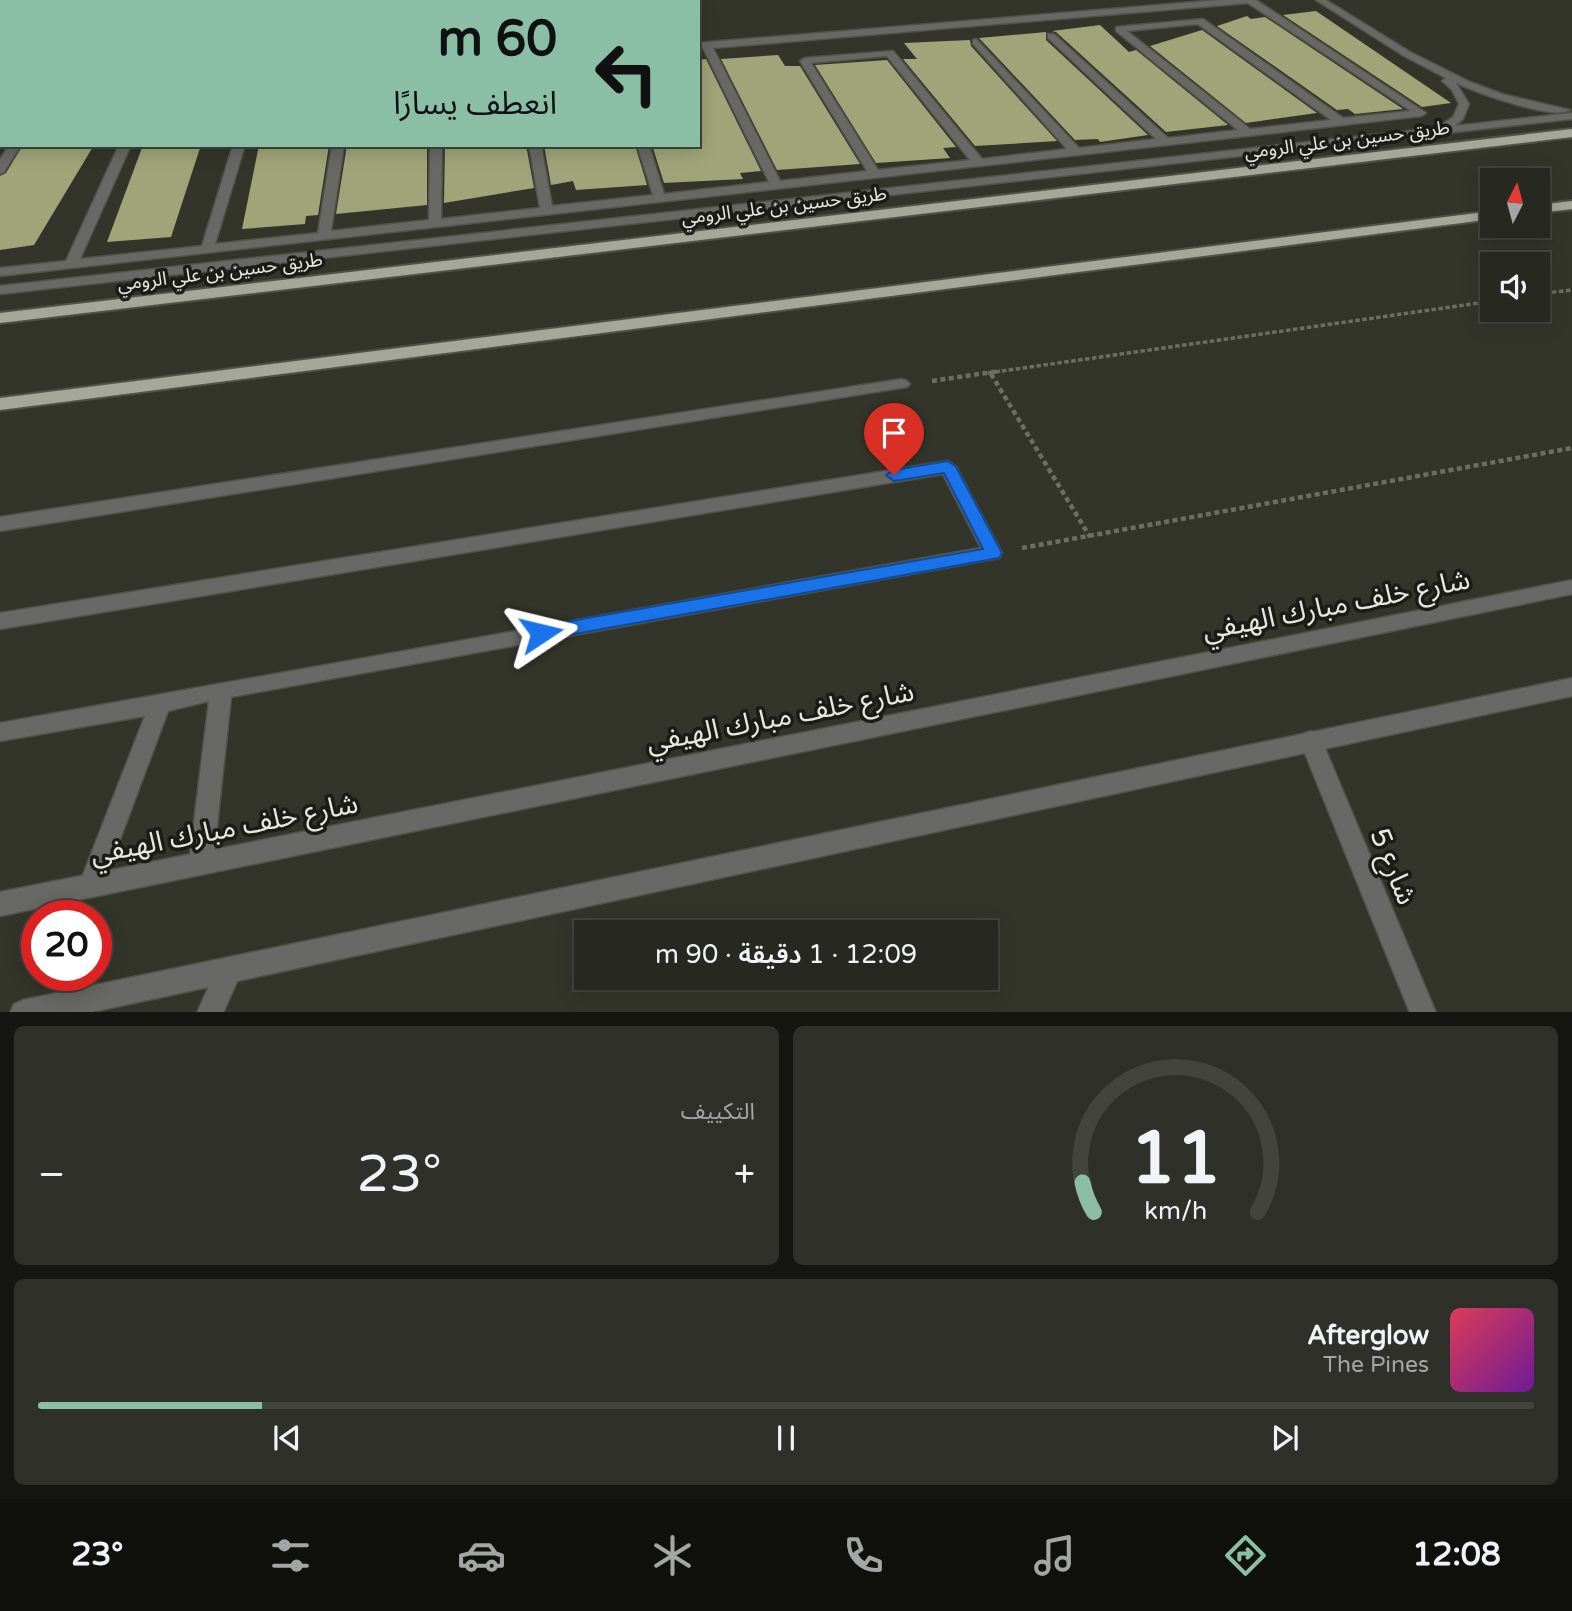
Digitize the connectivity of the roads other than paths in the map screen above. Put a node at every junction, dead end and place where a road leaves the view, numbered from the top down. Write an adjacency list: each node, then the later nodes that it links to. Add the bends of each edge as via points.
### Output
1 (1107, 0): 4 (street)
2 (1251, 0): 4 (street); 11 (street, via 1421,113)
3 (1321, 0): 8 (street)
4 (1121, 11): 7 (street)
5 (1051, 36): 15 (street)
6 (976, 42): 23 (street)
7 (703, 46): 27 (street)
8 (1436, 72): 9 (street, via 1509,100); 12 (street, via 1456,88 1464,104 1458,119)
9 (1572, 110)
10 (1572, 116): 12 (street)
11 (1341, 122): 13 (street); 13 (street, via 1200,22 1119,29)
12 (1439, 130): 42 (street)
13 (1248, 133): 15 (street)
14 (1572, 134): 43 (highway, طريق حسين بن علي الرومي)
15 (1166, 142): 23 (street)
16 (14, 147): 25 (street)
17 (124, 147): 40 (street)
18 (238, 147): 39 (street)
19 (338, 147): 38 (street)
20 (436, 147): 35 (street)
21 (535, 147): 31 (street)
22 (644, 147): 28 (street)
23 (1076, 152): 24 (street)
24 (979, 163): 26 (street); 26 (street, via 890,53 805,61)
25 (0, 170)
26 (874, 174): 27 (street)
27 (776, 185): 28 (street)
28 (660, 199): 31 (street)
29 (1572, 205): 30 (highway)
30 (1550, 208)
31 (547, 211): 35 (street)
32 (1480, 217): 37 (highway)
33 (1572, 218): 34 (highway)
34 (1550, 219)
35 (435, 224): 38 (street)
36 (1480, 224): 37 (highway)
37 (1359, 233): 45 (highway)
38 (324, 236): 39 (street)
39 (206, 249): 40 (street)
40 (71, 264): 41 (street)
41 (0, 272)
42 (0, 290)
43 (0, 317)
44 (902, 384): 46 (street)
45 (0, 404)
46 (0, 524)
47 (1572, 587): 54 (street, شارع خلف مبارك الهيفي)
48 (0, 621): 50 (street, via 948,467 993,553)
49 (1572, 687): 53 (street)
50 (221, 690): 51 (street); 54 (street)
51 (160, 704): 52 (street); 55 (street)
52 (0, 732)
53 (1311, 741): 57 (street); 61 (street, شارع 5)
54 (201, 863): 55 (street, شارع خلف مبارك الهيفي)
55 (91, 884): 56 (street, شارع خلف مبارك الهيفي)
56 (0, 904)
57 (229, 970): 58 (street); 60 (street)
58 (95, 1005): 59 (street)
59 (32, 1012)
60 (210, 1012)
61 (1423, 1012)

